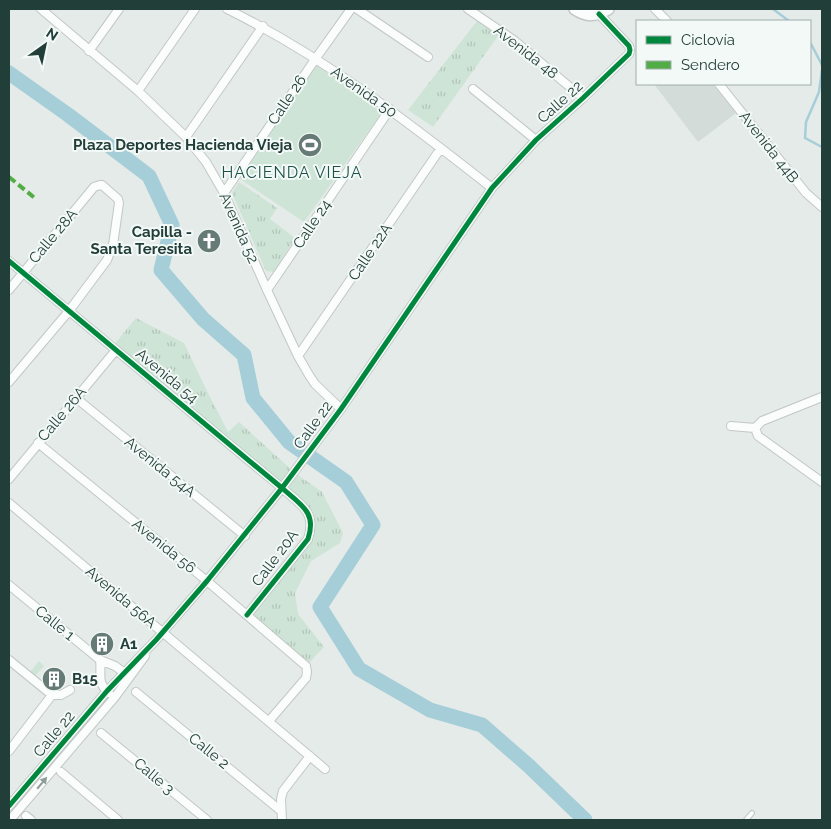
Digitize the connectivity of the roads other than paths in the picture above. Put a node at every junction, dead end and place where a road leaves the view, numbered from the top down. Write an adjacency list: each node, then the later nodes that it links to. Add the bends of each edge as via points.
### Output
1 (40, 9): 13 (street, Avenida 52)
2 (119, 9): 13 (street)
3 (195, 9): 18 (street)
4 (227, 9): 12 (street, Avenida 50)
5 (351, 9): 15 (street, Calle 26)
6 (357, 9): 14 (street)
7 (468, 9): 19 (street, Avenida 48, via 515,41)
8 (575, 9): 10 (street)
9 (655, 9): 11 (street)
10 (598, 13): 19 (street, Calle 22, via 630,50)
11 (667, 20)
12 (262, 26): 15 (street, Avenida 50); 21 (street)
13 (90, 51): 18 (street, Avenida 52)
14 (428, 57)
15 (316, 58): 20 (street, Avenida 50); 25 (street, Calle 26)
16 (721, 85): 26 (street, Avenida 44B, via 806,193)
17 (474, 89): 22 (street)
18 (138, 91): 21 (street, Avenida 52)
19 (583, 98): 22 (street, Calle 22)
20 (390, 109): 23 (street, Avenida 50); 30 (street, Calle 24)
21 (186, 138): 25 (street, Avenida 52, via 206,162)
22 (536, 140): 24 (street, Calle 22)
23 (441, 148): 24 (street, Avenida 50); 33 (street, Calle 22A)
24 (492, 188): 37 (street, Calle 22)
25 (224, 193): 30 (street, Avenida 52)
26 (822, 207)
27 (9, 261): 28 (street, Avenida 54)
28 (23, 273): 29 (street, Calle 28A); 31 (street, Avenida 54); 31 (street, Calle 28A, via 94,187 105,187 119,203 111,252)
29 (9, 290)
30 (267, 290): 33 (street, Avenida 52)
31 (68, 311): 32 (street, Avenida 54); 34 (street)
32 (116, 350): 36 (street, Calle 26A); 43 (street, Avenida 54)
33 (298, 356): 37 (street, Avenida 52, via 315,384)
34 (9, 382)
35 (822, 397): 39 (street, via 762,420)
36 (76, 398): 40 (street, Calle 26A); 46 (street, Avenida 54A)
37 (341, 409): 43 (street, Calle 22)
38 (731, 426): 39 (street)
39 (755, 428): 42 (street, via 758,436)
40 (38, 443): 41 (street, Calle 26A); 47 (street, Avenida 56)
41 (9, 478)
42 (822, 482)
43 (282, 488): 45 (street, Avenida 54); 46 (street, Calle 22)
44 (9, 503): 50 (street, Avenida 56A)
45 (308, 512): 49 (street, Calle 20A, via 311,525 308,539)
46 (245, 536): 47 (street, Calle 22)
47 (207, 581): 49 (street, Avenida 56); 50 (street, Calle 22)
48 (9, 585): 52 (street, Calle 1)
49 (247, 615): 59 (street, Avenida 56, via 306,666 306,678)
50 (163, 632): 53 (street, Calle 22); 59 (street, Avenida 56A)
51 (9, 660): 57 (street)
52 (100, 660): 53 (street, Calle 1); 55 (street, via 100,678)
53 (127, 674): 55 (street, Calle 22); 58 (street, Calle 22)
54 (70, 690): 57 (street)
55 (107, 691): 58 (street); 65 (street, Calle 22)
56 (136, 692): 66 (street, Calle 2)
57 (52, 695): 61 (street)
58 (115, 697): 68 (street, Calle 22, one-way to 58)
59 (269, 721): 62 (street, Avenida 56A)
60 (101, 733): 70 (street, Calle 3)
61 (9, 751)
62 (310, 756): 63 (street, Avenida 56A); 66 (street, via 283,791)
63 (325, 769)
64 (61, 772): 69 (street)
65 (9, 806)
66 (281, 810): 71 (street)
67 (752, 813): 72 (lane)
68 (10, 820)
69 (118, 820)
70 (207, 820)
71 (282, 820)
72 (746, 820)

